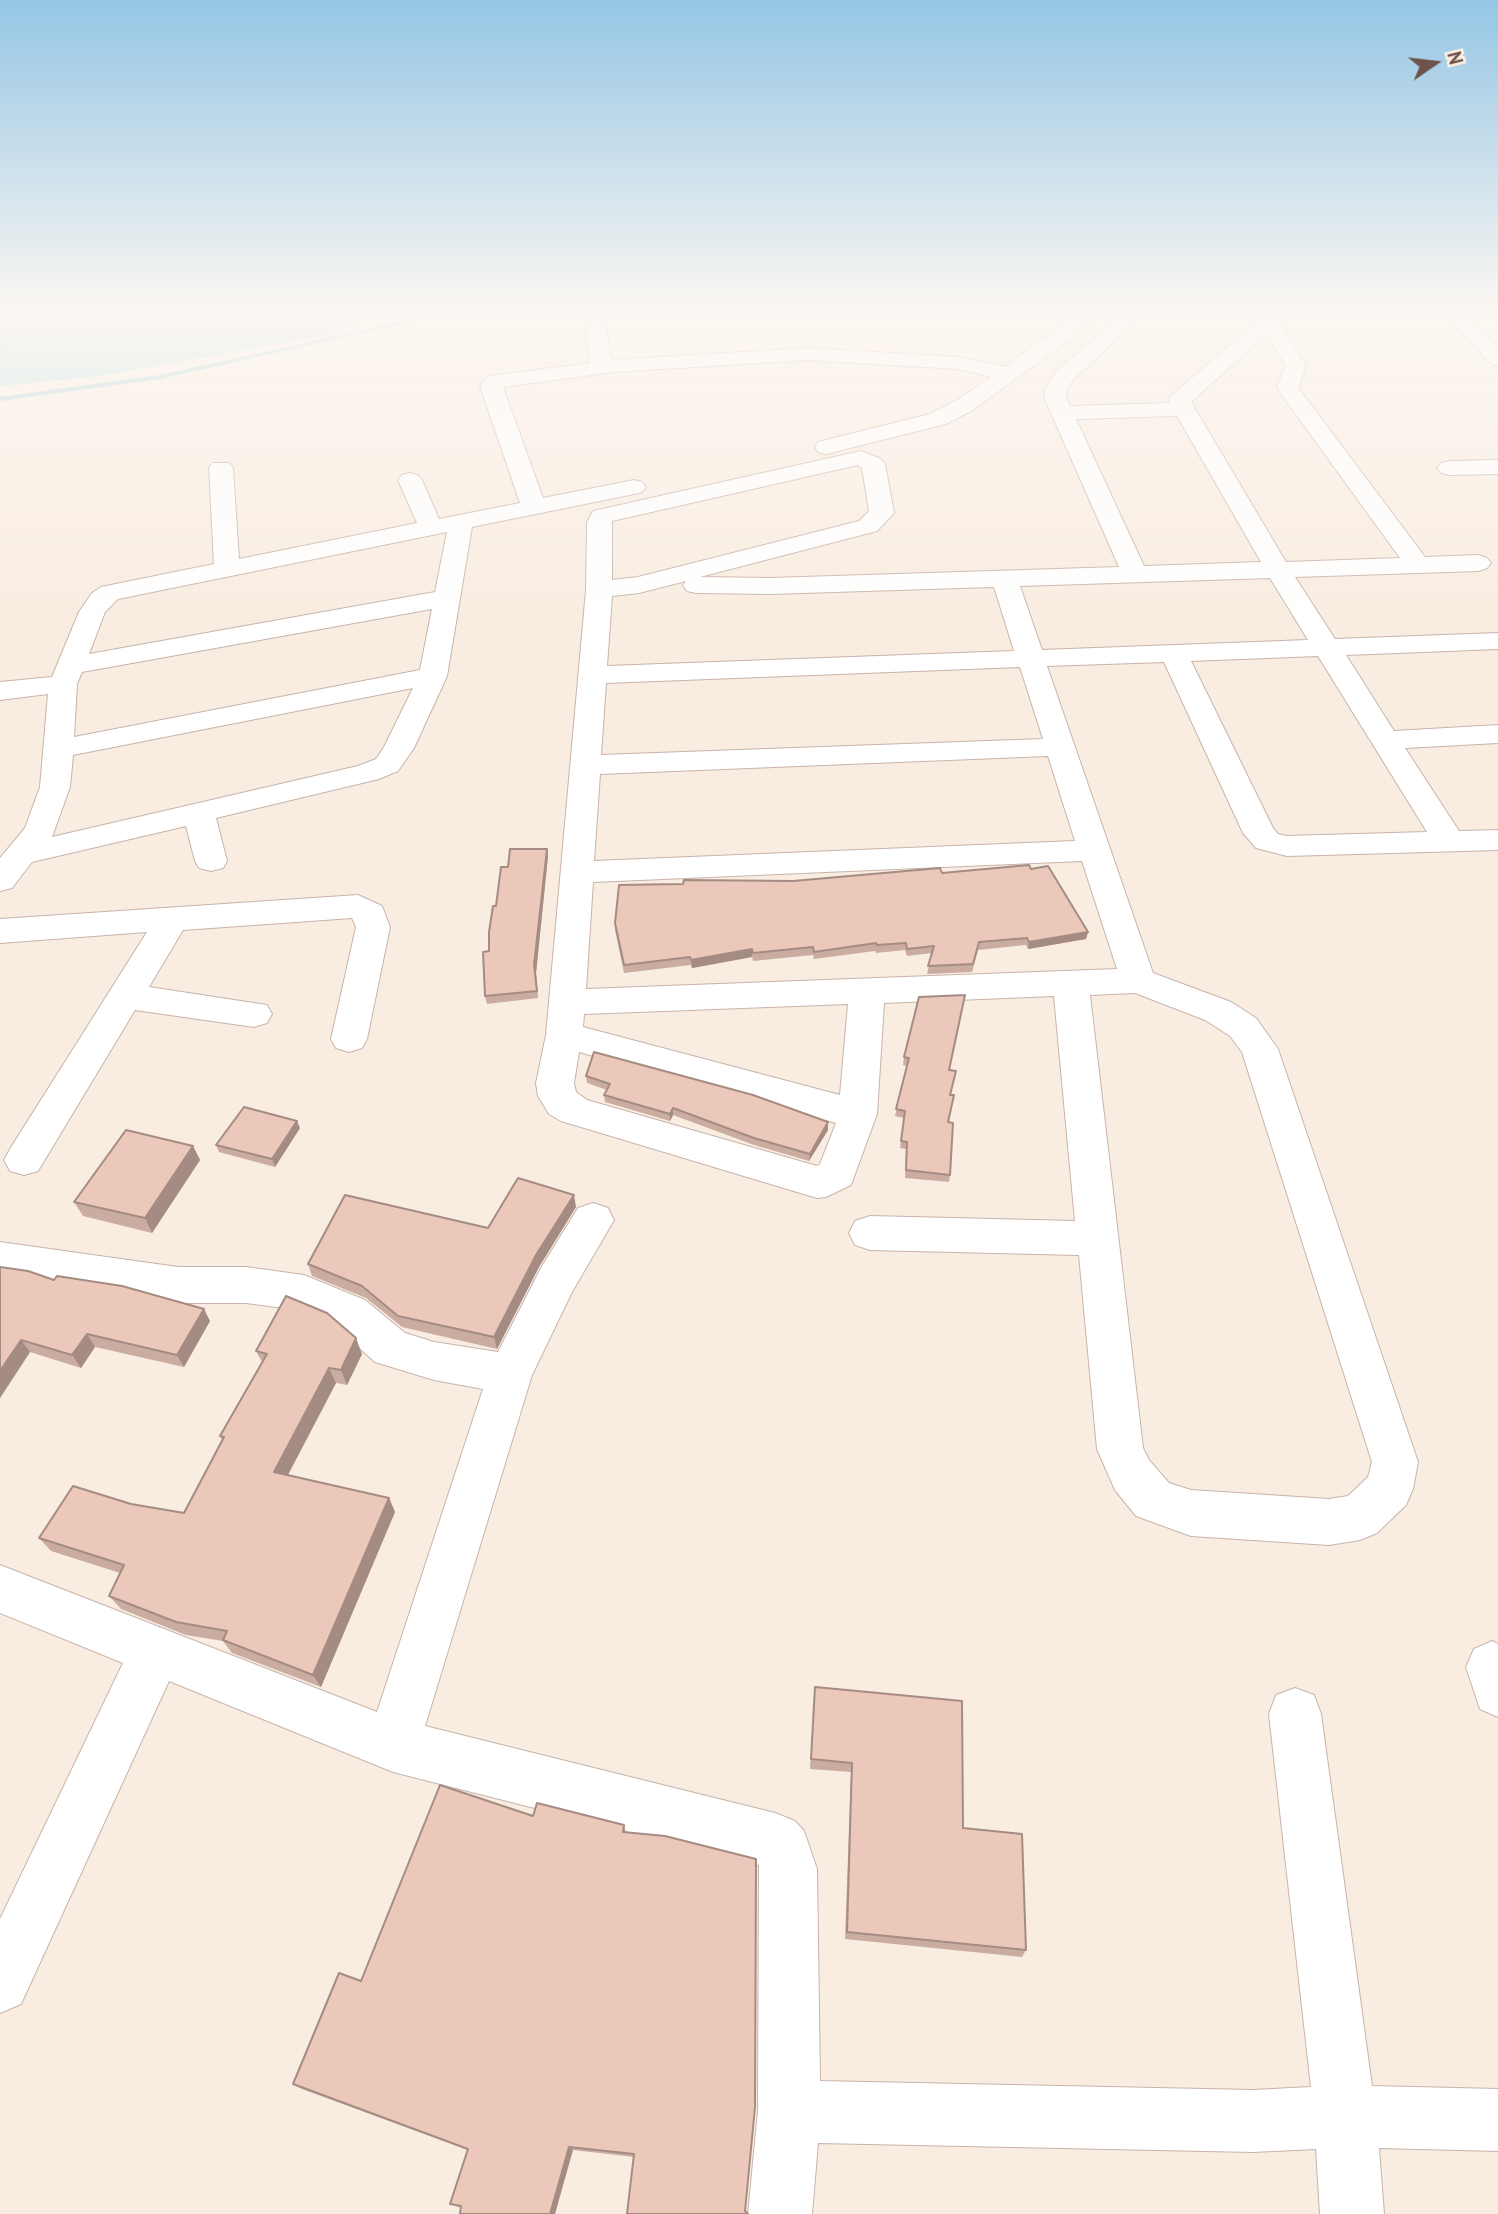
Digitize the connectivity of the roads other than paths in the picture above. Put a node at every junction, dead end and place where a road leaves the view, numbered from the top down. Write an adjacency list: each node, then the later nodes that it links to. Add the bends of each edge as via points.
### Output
1 (502, 417): 10 (street)
2 (941, 417): 10 (street, via 890,433)
3 (1062, 417): 17 (street)
4 (1188, 417): 16 (street)
5 (1309, 417): 14 (street)
6 (1498, 467): 8 (street)
7 (220, 468): 15 (street)
8 (1450, 468)
9 (410, 480): 12 (street)
10 (534, 508): 11 (street)
11 (461, 522): 12 (street); 21 (street)
12 (431, 528): 15 (street)
13 (1478, 563): 14 (street)
14 (1418, 565): 16 (street)
15 (227, 569): 26 (street, via 124,588 101,599)
16 (1278, 569): 17 (street); 23 (street)
17 (1135, 574): 18 (street)
18 (1003, 578): 19 (street, via 770,586); 25 (street)
19 (639, 585): 20 (street); 20 (street, via 868,526 882,513 873,464 851,459 602,516)
20 (599, 590): 27 (street)
21 (448, 598): 26 (street); 28 (street)
22 (1498, 641): 23 (street)
23 (1327, 647): 24 (street); 31 (street)
24 (1174, 654): 25 (street); 37 (street, via 1259,833 1267,841 1287,846)
25 (1031, 659): 27 (street); 32 (street)
26 (66, 675): 29 (street); 33 (street)
27 (592, 675): 34 (street)
28 (433, 676): 33 (street); 35 (street, via 387,765)
29 (0, 691)
30 (1498, 734): 31 (street)
31 (1387, 740): 37 (street)
32 (1060, 747): 34 (street); 39 (street)
33 (58, 749): 38 (street, via 55,787)
34 (585, 765): 41 (street)
35 (198, 812): 38 (street); 40 (street)
36 (1498, 840): 37 (street)
37 (1449, 841)
38 (21, 843): 42 (street)
39 (1095, 850): 41 (street); 45 (street)
40 (211, 861)
41 (577, 872): 50 (street)
42 (0, 880)
43 (172, 919): 44 (street); 48 (street); 51 (street, via 358,906 370,914 373,927)
44 (0, 931)
45 (1138, 981): 46 (street); 56 (street, via 1218,1011 1243,1027 1259,1049 1395,1462 1389,1489 1360,1517 1329,1522 1191,1513 1153,1500 1132,1475 1120,1449)
46 (1071, 983): 47 (street); 56 (street)
47 (867, 991): 50 (street); 52 (street)
48 (125, 996): 49 (street); 53 (street)
49 (254, 1014)
50 (565, 1019): 52 (street); 52 (street, via 555,1083 557,1096 575,1111 817,1182 837,1174)
51 (349, 1040)
52 (858, 1114)
53 (24, 1160)
54 (593, 1220): 58 (street, via 556,1280)
55 (870, 1233): 56 (street)
56 (1098, 1239)
57 (0, 1259): 58 (street, via 178,1285 246,1285 304,1293 350,1313 391,1348 434,1361)
58 (510, 1374): 62 (street)
59 (0, 1589): 60 (street)
60 (156, 1651): 62 (street); 63 (street)
61 (1295, 1714): 65 (street)
62 (393, 1745): 64 (street, via 775,1841 784,1851 789,1869)
63 (0, 1983)
64 (789, 2111): 65 (street, via 1253,2120); 67 (street)
65 (1345, 2116): 66 (street); 68 (street)
66 (1498, 2120)
67 (780, 2214)
68 (1352, 2214)

